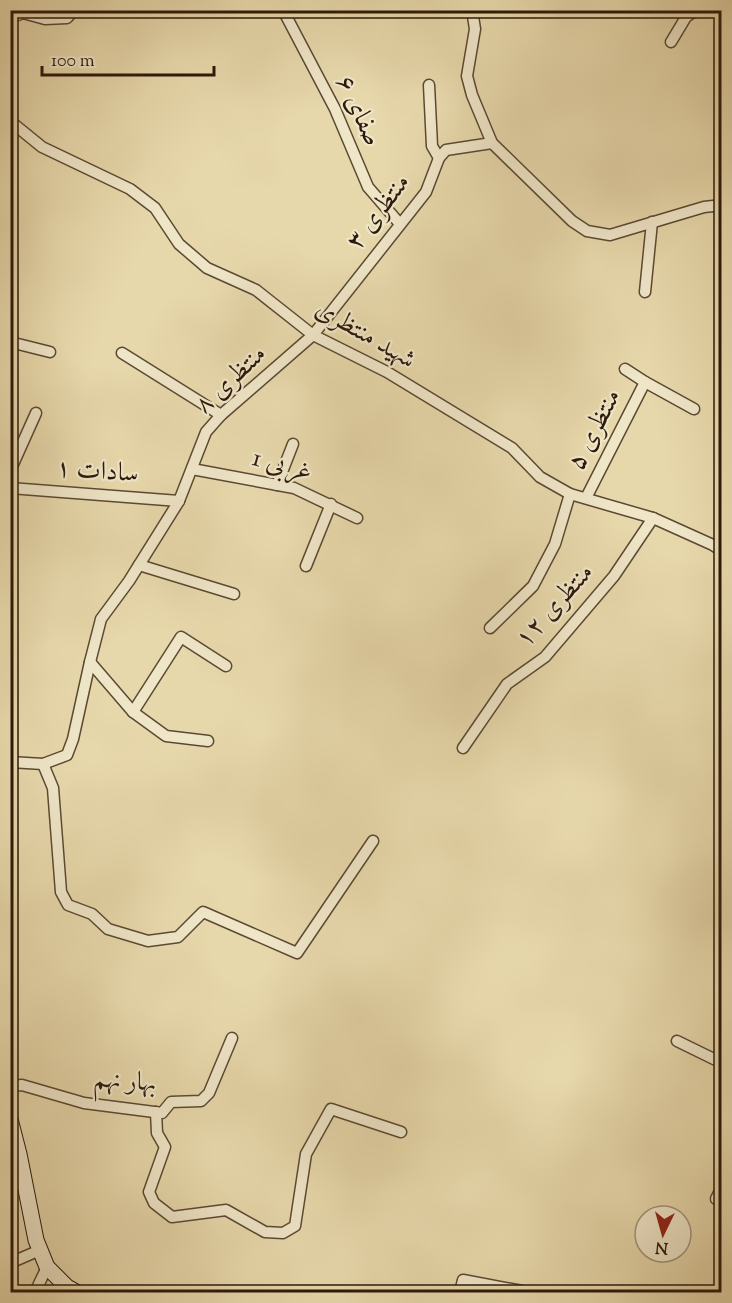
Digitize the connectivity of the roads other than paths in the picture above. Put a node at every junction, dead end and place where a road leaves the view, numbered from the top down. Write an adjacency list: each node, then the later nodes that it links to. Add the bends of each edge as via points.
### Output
1 (74, 10): 5 (street, via 67,18 45,19 23,13)
2 (283, 10): 13 (street, صفای ۶, via 335,109 368,187)
3 (472, 10): 9 (street, via 475,29 467,76)
4 (696, 10): 6 (street, via 686,17)
5 (10, 18)
6 (671, 42)
7 (429, 85): 10 (street, via 432,146)
8 (10, 121): 15 (street, شهید منتظری, via 42,147 130,189 155,208 179,244 207,268 256,290)
9 (492, 142): 10 (street, منتظری ۳, via 446,150); 12 (street, via 586,231 610,235)
10 (439, 158): 13 (street, منتظری ۳, via 426,192)
11 (722, 205): 12 (street)
12 (652, 222): 14 (street)
13 (400, 224): 15 (street, منتظری ۳)
14 (645, 292)
15 (313, 335): 23 (street, منتظری ۸); 29 (street, شهید منتظری, via 387,372 512,448 540,477)
16 (10, 342): 17 (street)
17 (50, 352)
18 (122, 353): 23 (street)
19 (625, 369): 20 (street)
20 (645, 382): 21 (street); 30 (street, منتظری ۵)
21 (694, 409)
22 (36, 413): 26 (street)
23 (221, 415): 25 (street, منتظری ۸, via 206,432)
24 (293, 444): 27 (street)
25 (192, 469): 27 (street, غربی 1); 31 (street, منتظری ۸)
26 (10, 471)
27 (277, 485): 32 (street, غربی 1)
28 (10, 488): 31 (street, سادات ۱)
29 (570, 494): 30 (street, شهید منتظری); 39 (street, via 555,544 533,585)
30 (586, 498): 34 (street, شهید منتظری)
31 (179, 501): 36 (street, منتظری ۸)
32 (331, 504): 33 (street, غربی 1); 37 (street)
33 (357, 518)
34 (653, 518): 35 (street, شهید منتظری); 44 (street, منتظری ۱۲, via 614,576 545,657 507,684)
35 (722, 551)
36 (139, 565): 38 (street); 40 (street, منتظری ۸, via 101,619)
37 (306, 566)
38 (234, 594)
39 (490, 628)
40 (90, 662): 42 (street); 46 (street, منتظری ۸, via 74,739 67,754)
41 (226, 666): 42 (street, via 181,637)
42 (133, 712): 43 (street, via 166,736)
43 (208, 741)
44 (463, 747)
45 (10, 762): 46 (street)
46 (43, 764): 47 (street, via 53,788 61,892 69,905 93,914 108,929 148,941 178,937 203,912 297,953)
47 (373, 841)
48 (232, 1038): 52 (street, بهار نهم, via 209,1093 201,1101 171,1102 162,1113)
49 (676, 1041): 50 (street)
50 (722, 1063)
51 (10, 1086): 52 (street, بهار نهم, via 22,1085 84,1103)
52 (156, 1112): 54 (street, via 157,1133 165,1147 149,1192 154,1203 172,1217 226,1210 265,1232 283,1233 295,1226 306,1154 330,1109)
53 (10, 1119): 55 (street)
54 (401, 1132)
55 (15, 1155): 58 (street)
56 (722, 1187): 57 (street)
57 (716, 1199)
58 (40, 1250): 59 (street); 60 (street)
59 (10, 1263)
60 (47, 1267): 62 (street); 63 (street)
61 (522, 1291): 64 (street, via 463,1280)
62 (37, 1293)
63 (76, 1293)
64 (460, 1293)

